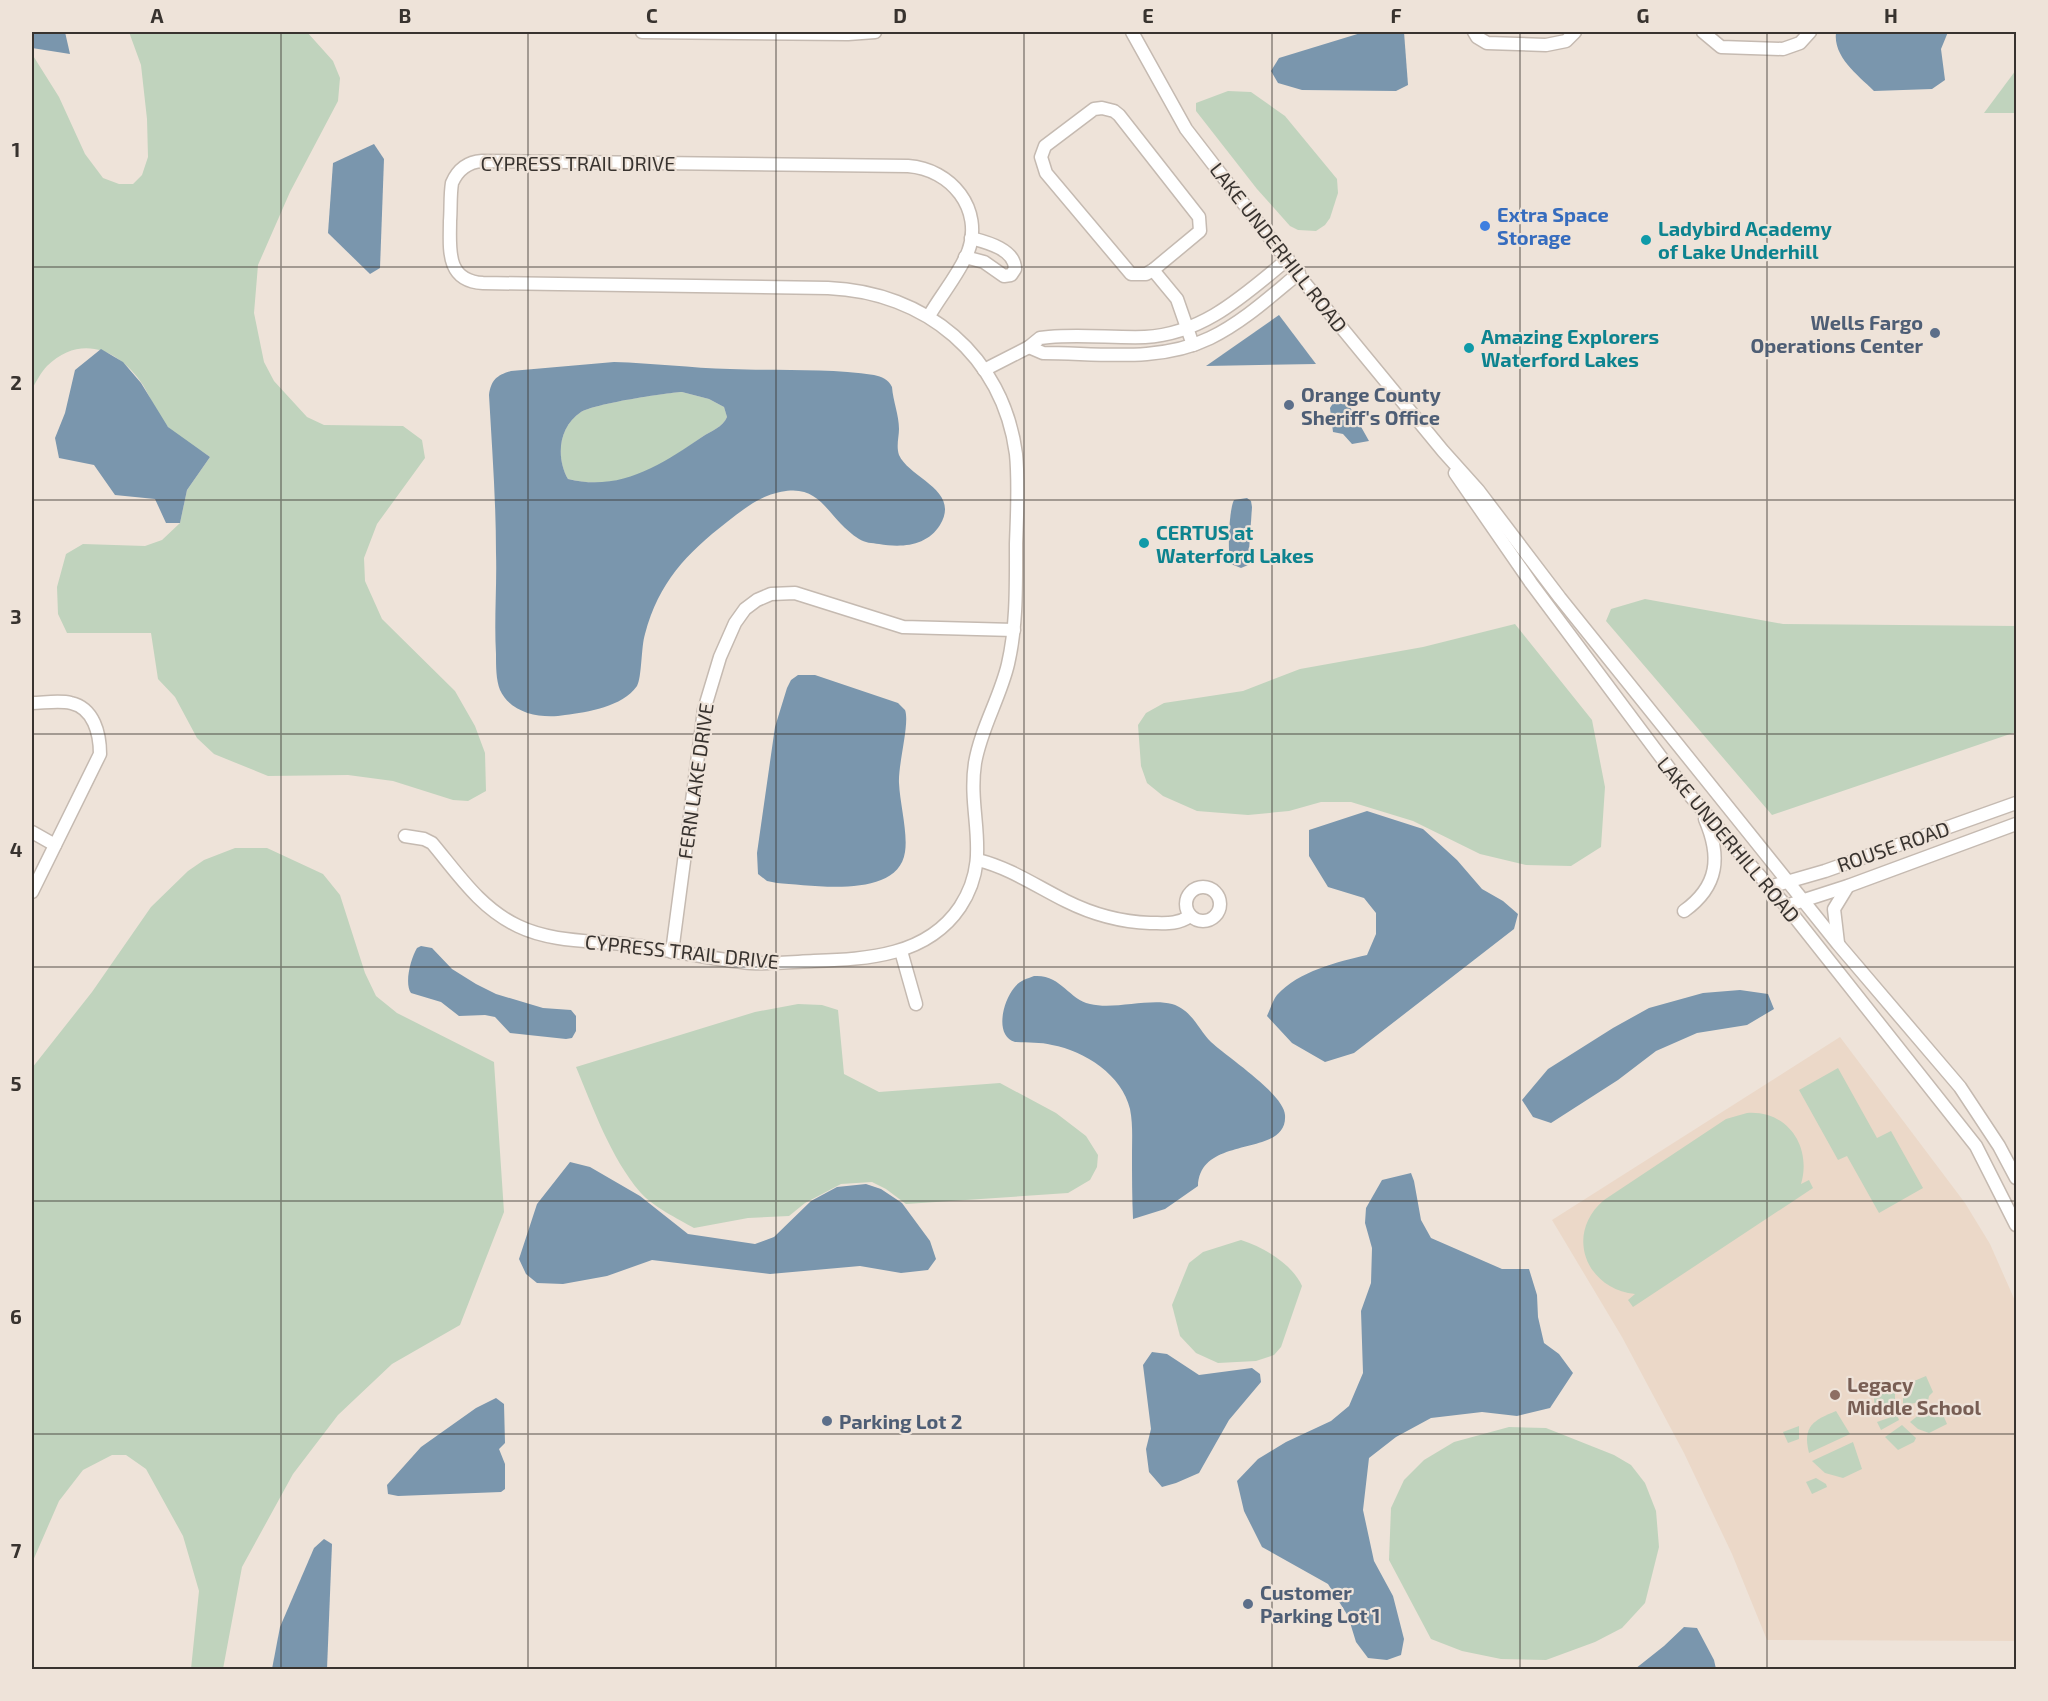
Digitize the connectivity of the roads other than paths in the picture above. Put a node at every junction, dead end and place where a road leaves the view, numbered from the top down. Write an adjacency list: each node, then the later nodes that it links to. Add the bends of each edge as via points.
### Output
1 (642, 32): 2 (street)
2 (658, 32): 9 (street)
3 (875, 32): 9 (street)
4 (1132, 32): 12 (street, LAKE UNDERHILL ROAD, via 1186,129)
5 (1474, 32): 6 (street, via 1487,43 1546,45 1566,41)
6 (1575, 32)
7 (1703, 32): 8 (street, via 1721,47 1783,49 1800,43)
8 (1810, 32)
9 (806, 33)
10 (971, 237): 11 (street, CYPRESS TRAIL DRIVE); 11 (street, via 1001,249 1013,259 1015,270 1004,276 984,262); 15 (street, CYPRESS TRAIL DRIVE, via 969,212 956,188 939,174 915,167 482,161 464,166 452,183 450,256 459,274 474,282 845,288 888,297)
11 (965, 256): 15 (street, CYPRESS TRAIL DRIVE)
12 (1288, 259): 14 (street, LAKE UNDERHILL ROAD); 16 (street, via 1221,312)
13 (1153, 270): 13 (street, via 1131,274 1046,173 1041,157 1045,147 1094,109 1109,109 1119,115 1199,217 1200,231); 16 (street, via 1177,299)
14 (1299, 273): 18 (street, via 1236,323); 22 (street, LAKE UNDERHILL ROAD)
15 (929, 316): 21 (street, CYPRESS TRAIL DRIVE, via 956,337)
16 (1188, 328): 17 (street, via 1146,337); 18 (street)
17 (1089, 337): 19 (street, via 1042,338); 20 (street)
18 (1193, 345): 20 (street, via 1148,354)
19 (1029, 347): 20 (street, via 1041,353); 21 (street)
20 (1088, 353)
21 (984, 370): 23 (street, CYPRESS TRAIL DRIVE, via 1004,405 1016,454)
22 (1443, 451): 26 (street, LAKE UNDERHILL ROAD, via 1531,583); 32 (street, LAKE UNDERHILL ROAD)
23 (1014, 630): 31 (street, CYPRESS TRAIL DRIVE, via 1005,677 976,758 973,788); 42 (street, FERN LAKE DRIVE, via 898,627 795,592 759,598 745,609 720,657 704,710)
24 (32, 703): 30 (street, via 71,703 86,711 100,738 99,754)
25 (2016, 803): 32 (street, ROUSE ROAD)
26 (1700, 807): 34 (street, LAKE UNDERHILL ROAD); 38 (street, via 1713,837 1715,862 1704,893)
27 (2016, 824): 33 (street, ROUSE ROAD)
28 (32, 832): 30 (street)
29 (405, 836): 42 (street, CYPRESS TRAIL DRIVE, via 430,842 482,902 520,927 560,938)
30 (55, 844): 35 (street)
31 (978, 860): 39 (street, via 1009,869 1066,901 1103,915 1170,923); 41 (street, CYPRESS TRAIL DRIVE, via 968,892 955,913 933,935)
32 (1789, 881): 34 (street, ROUSE ROAD); 36 (street, LAKE UNDERHILL ROAD)
33 (1848, 886): 36 (street, ROUSE ROAD); 40 (street, via 1834,909)
34 (1769, 887): 37 (street, LAKE UNDERHILL ROAD)
35 (32, 892)
36 (1805, 901): 37 (street, ROUSE ROAD); 40 (street, LAKE UNDERHILL ROAD)
37 (1786, 906): 45 (street, LAKE UNDERHILL ROAD, via 1976,1146)
38 (1684, 911)
39 (1190, 916)
40 (1838, 944): 44 (street, LAKE UNDERHILL ROAD, via 1960,1087)
41 (901, 951): 42 (street, CYPRESS TRAIL DRIVE, via 852,960 770,963); 43 (street)
42 (672, 952)
43 (916, 1004)
44 (2016, 1178)
45 (2016, 1225)

